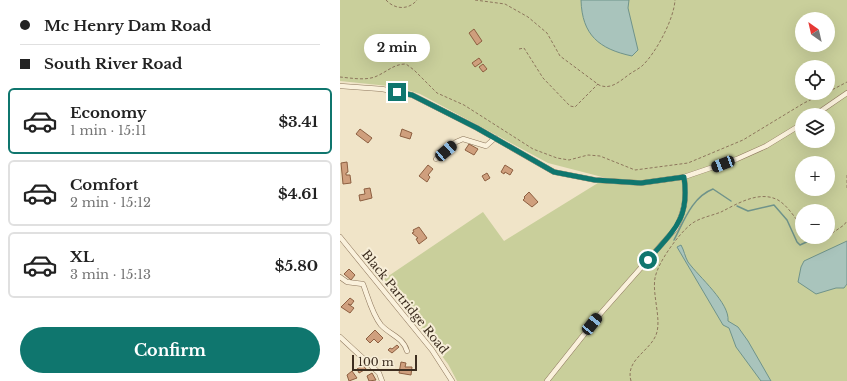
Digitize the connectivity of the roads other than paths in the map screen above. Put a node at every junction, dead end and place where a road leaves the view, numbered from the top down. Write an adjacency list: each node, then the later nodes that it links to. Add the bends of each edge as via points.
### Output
1 (340, 86): 5 (street, via 382,89 412,95)
2 (847, 94): 3 (street)
3 (826, 108)
4 (795, 128): 7 (street, via 744,156)
5 (495, 138): 6 (street, via 486,146 463,139); 7 (street, via 554,172 595,180 641,183)
6 (436, 159)
7 (684, 177): 16 (street, via 686,194 683,214 676,228 601,313)
8 (340, 237): 10 (street, Black Partridge Road)
9 (340, 277): 11 (street, via 347,282)
10 (372, 278): 11 (street); 15 (street, Black Partridge Road, via 432,350)
11 (363, 284): 13 (street, via 376,317 382,326 402,341)
12 (340, 337): 14 (street, via 379,373)
13 (407, 351)
14 (382, 381)
15 (452, 381)
16 (547, 381)

